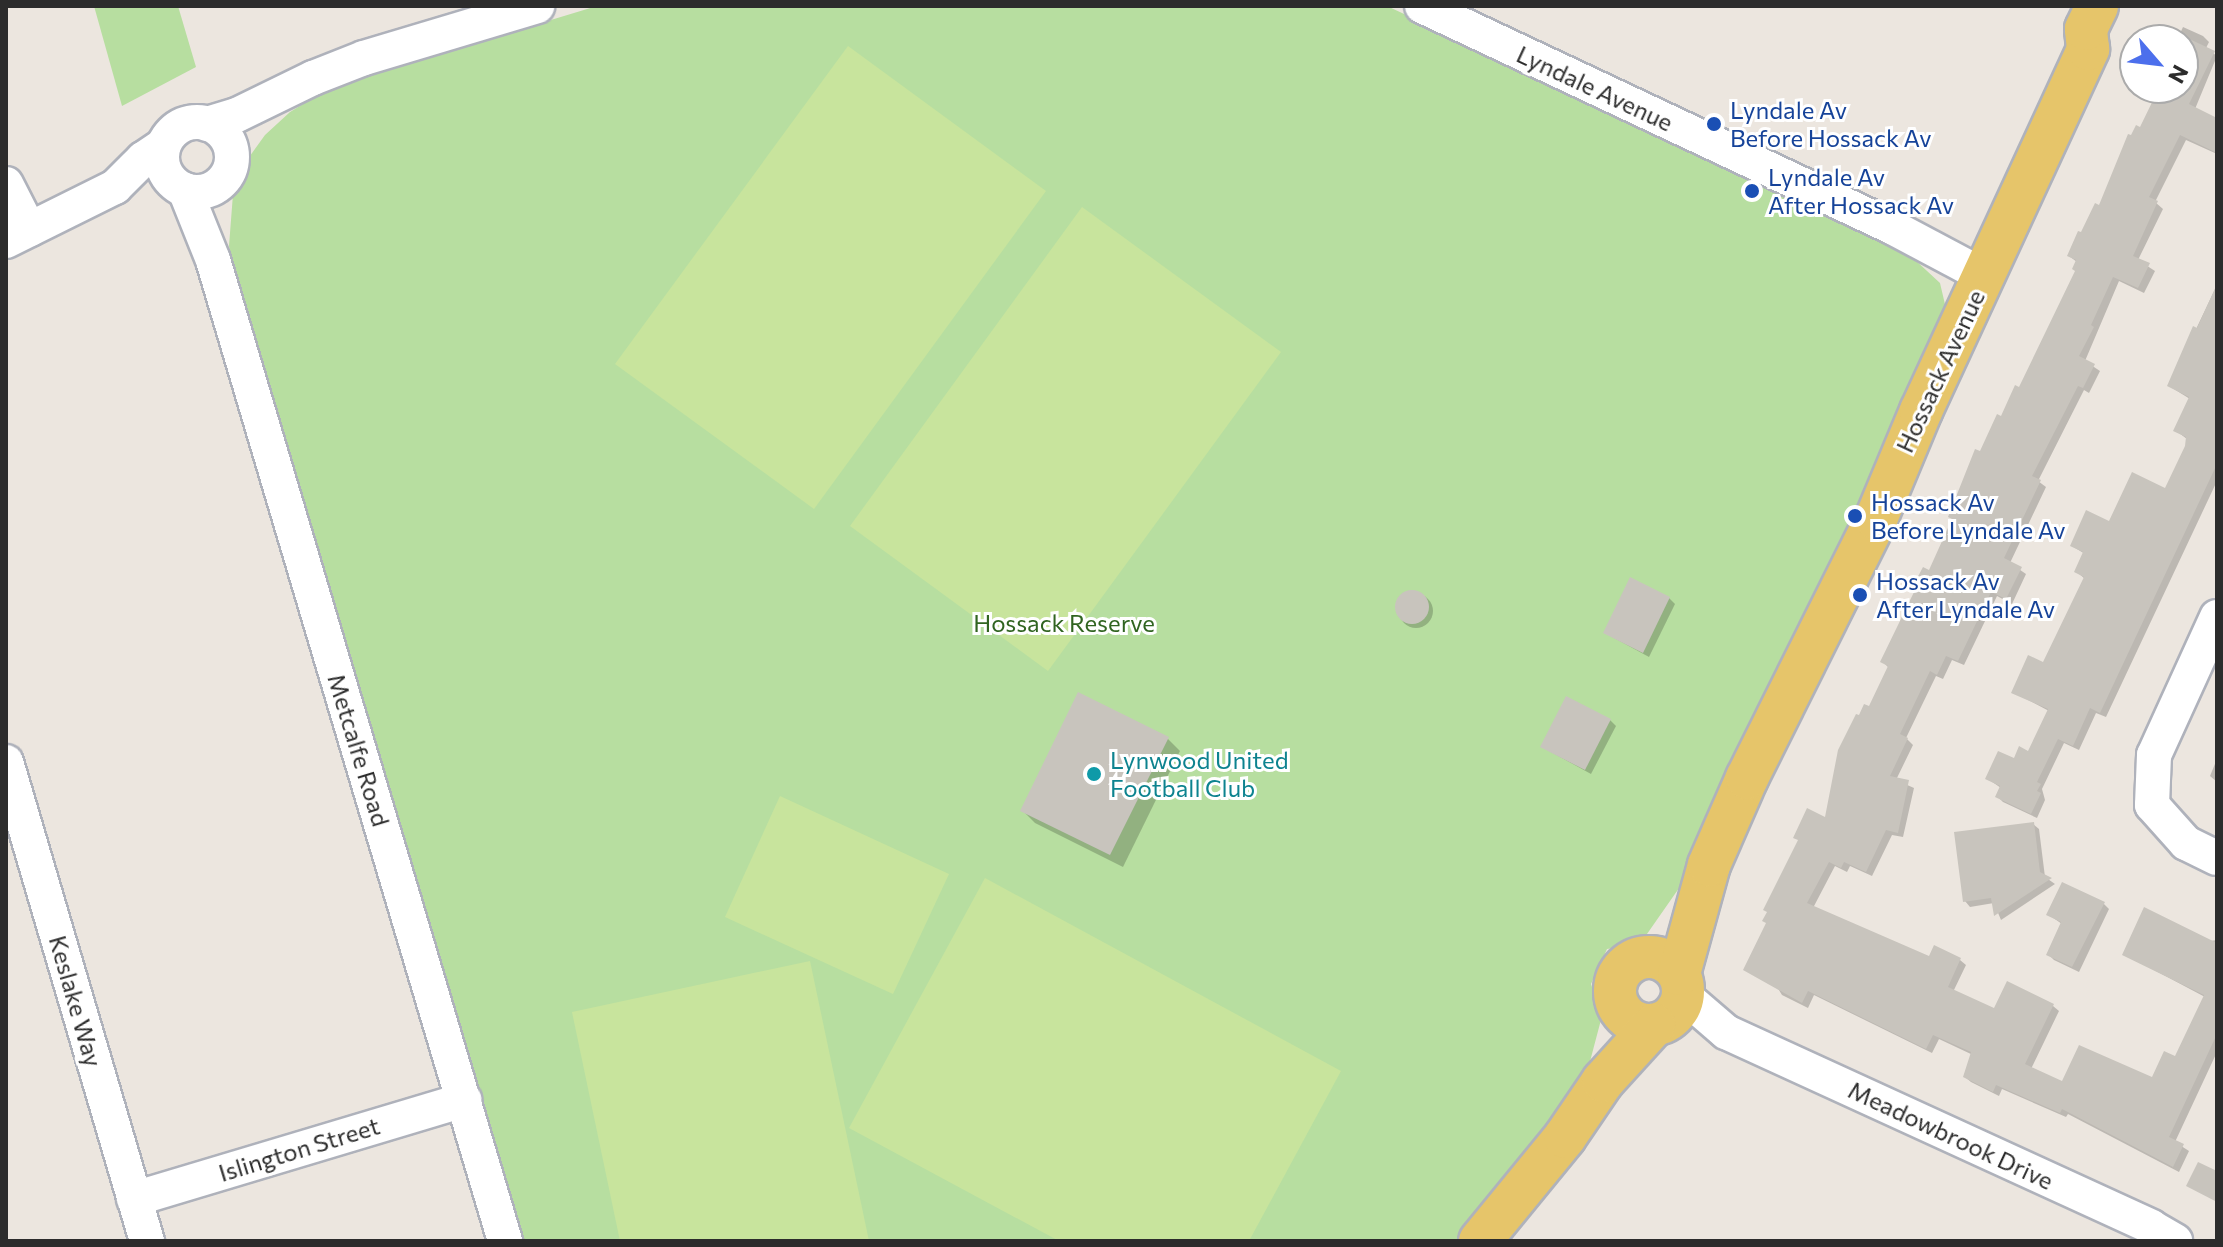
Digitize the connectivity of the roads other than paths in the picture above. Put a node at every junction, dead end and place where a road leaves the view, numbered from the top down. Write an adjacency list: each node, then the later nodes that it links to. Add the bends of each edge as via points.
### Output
1 (537, 6): 6 (street, via 364,58)
2 (1422, 6): 15 (street, Lyndale Avenue, via 1892,227)
3 (2097, 6): 5 (main road, Hossack Avenue, via 2086,29)
4 (2123, 6): 5 (main road, Hossack Avenue, via 2108,39)
5 (2088, 49): 15 (main road, Hossack Avenue)
6 (285, 94): 7 (street); 9 (street)
7 (207, 124): 8 (street, via 177,128); 9 (street, via 229,143)
8 (164, 145): 11 (street); 12 (street, via 163,166)
9 (228, 170): 12 (street, via 206,191); 14 (street, Metcalfe Road)
10 (6, 184): 13 (street)
11 (115, 187): 12 (street); 13 (street)
12 (179, 187): 14 (street, Metcalfe Road)
13 (18, 235)
14 (213, 260): 20 (street, Metcalfe Road)
15 (1984, 276): 19 (main road, Hossack Avenue, via 1876,519 1747,778)
16 (2217, 617): 18 (street, via 2154,755 2152,805 2186,843)
17 (6, 762): 21 (street, Keslake Way)
18 (2217, 858)
19 (1659, 997): 24 (main road, Hossack Avenue, via 1565,1137); 25 (street, Meadowbrook Drive)
20 (464, 1100): 21 (street, Islington Street); 23 (street, Metcalfe Road)
21 (134, 1199): 22 (street, Keslake Way)
22 (147, 1241)
23 (505, 1241)
24 (1480, 1241)
25 (2175, 1241)

